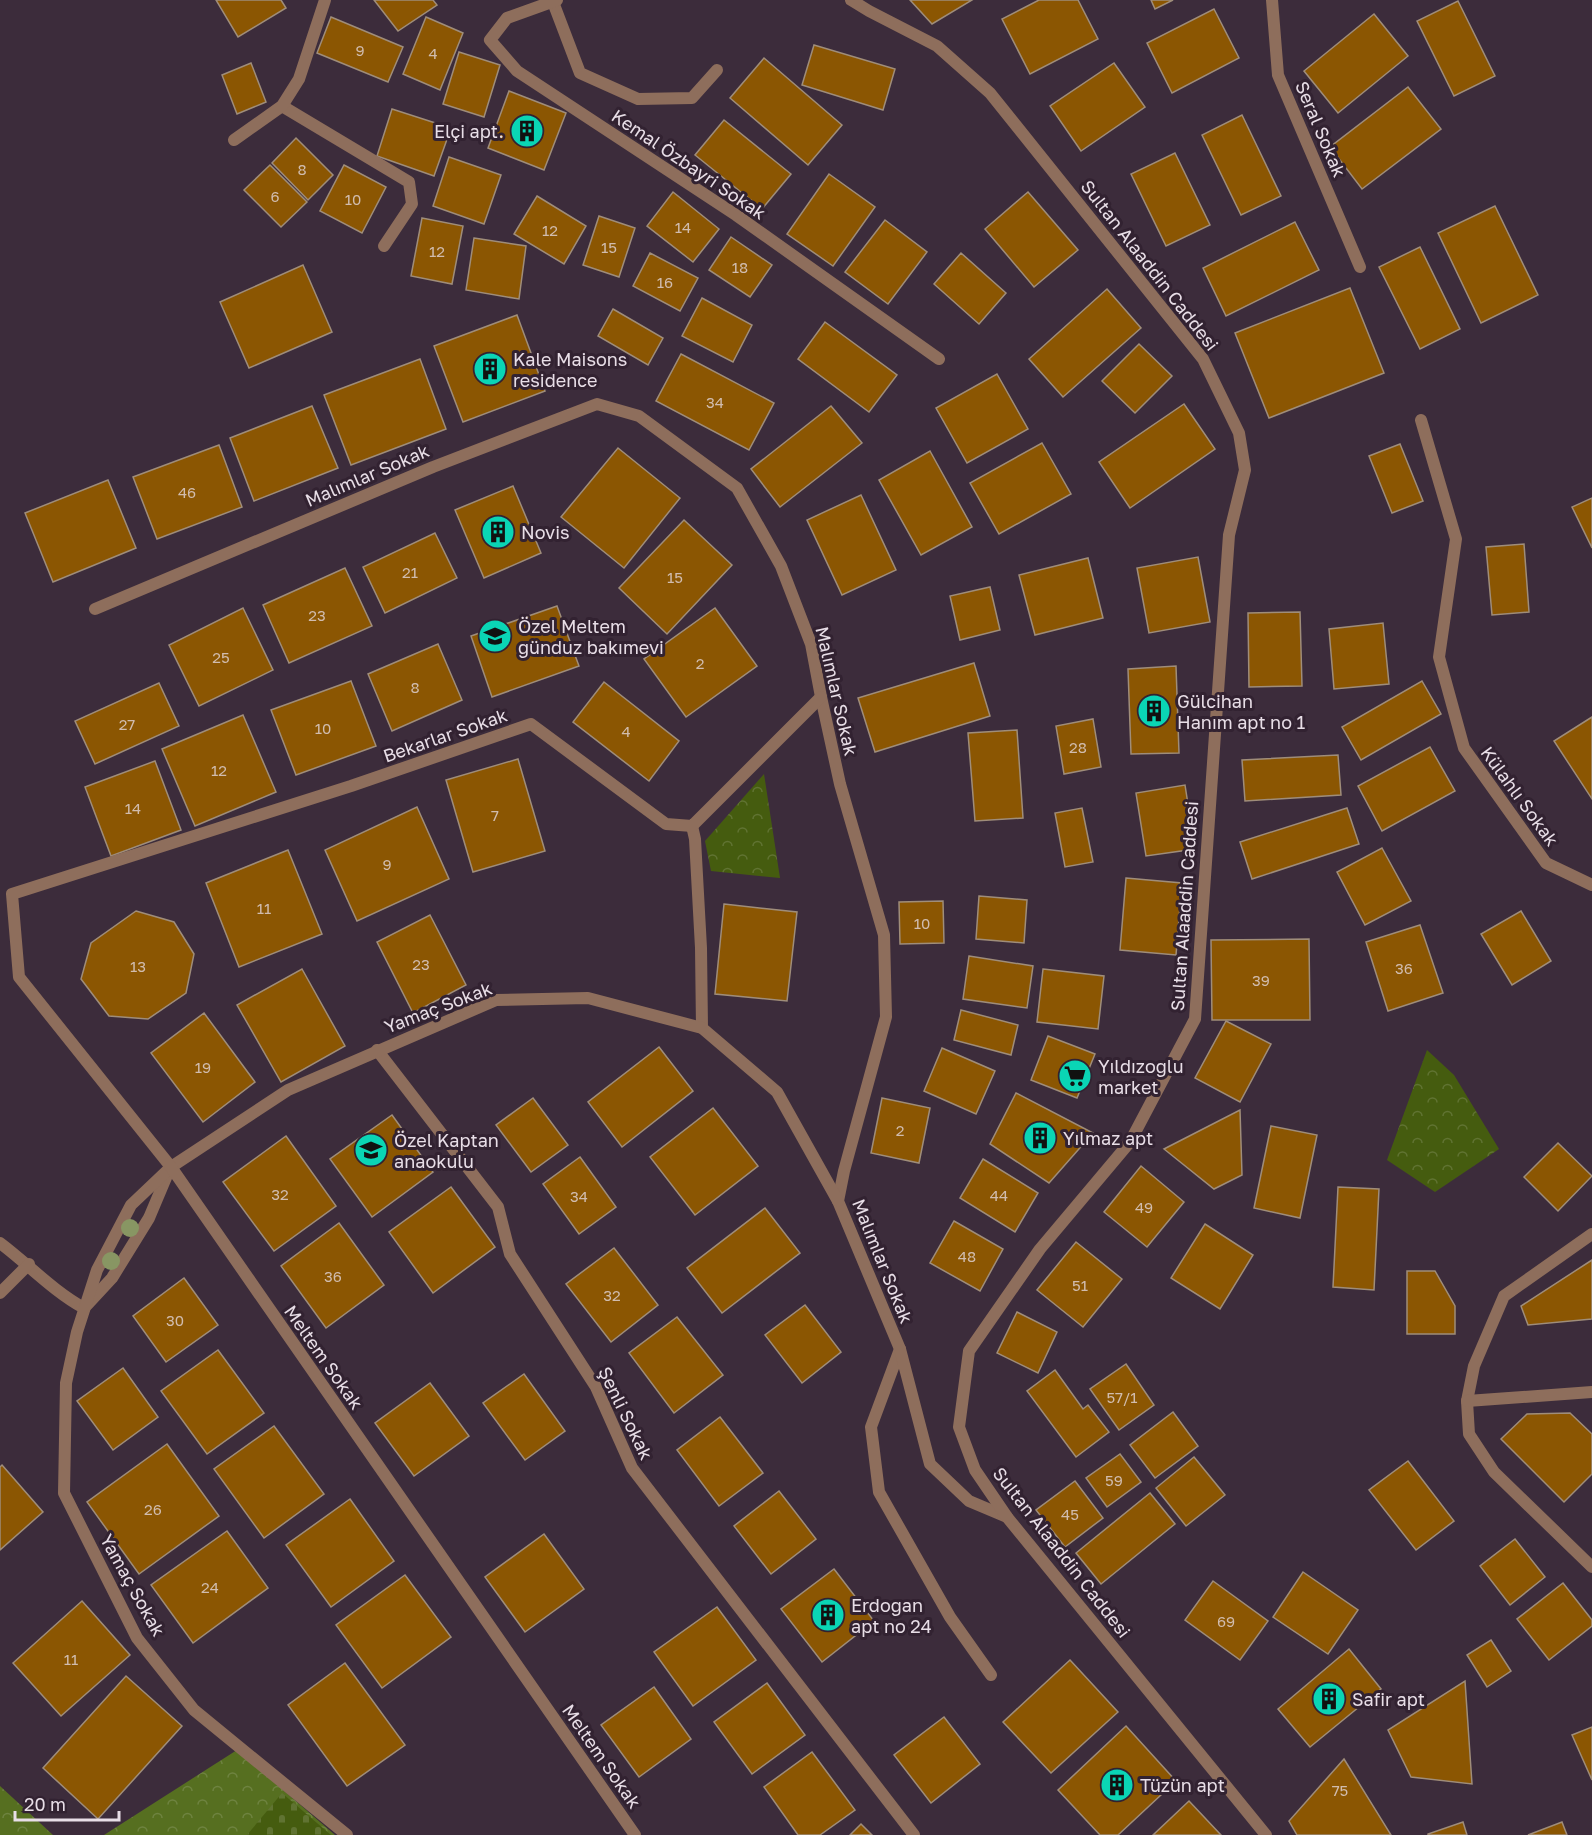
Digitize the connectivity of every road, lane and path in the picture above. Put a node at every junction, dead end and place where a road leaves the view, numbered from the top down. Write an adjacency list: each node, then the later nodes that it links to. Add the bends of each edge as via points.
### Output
1 (325, 0): 6 (street, via 299,79)
2 (851, 0): 29 (street, Sultan Alaaddin Caddesi, via 937,46 990,93 1203,359 1239,433 1245,470 1229,535 1195,1019 1130,1142 1040,1249 969,1351 959,1427 975,1470)
3 (1272, 0): 9 (street, Seral Sokak, via 1278,75)
4 (554, 1): 5 (street, via 580,73 638,99 692,98); 10 (street, Kemal Özbayri Sokak, via 507,18 490,40 517,71 736,215)
5 (717, 70)
6 (282, 106): 7 (street); 8 (street, via 409,182 412,204)
7 (234, 140)
8 (384, 246)
9 (1360, 267)
10 (939, 359)
11 (1421, 420): 15 (street, Külahlı Sokak, via 1456,539 1439,657 1464,748 1546,863)
12 (95, 609): 13 (street, Malımlar Sokak, via 433,467 597,404 639,416 737,488 781,566 811,644)
13 (821, 697): 14 (street); 20 (street, Malımlar Sokak, via 840,784 884,935 886,1017)
14 (692, 826): 16 (street, Bekarlar Sokak, via 666,824 531,724 347,788); 17 (street)
15 (1592, 885)
16 (12, 894): 19 (street, Meltem Sokak, via 19,977)
17 (702, 1028): 18 (street, Yamaç Sokak, via 588,998 496,1000); 20 (street, Yamaç Sokak, via 777,1092)
18 (377, 1050): 19 (street, Yamaç Sokak, via 288,1090); 34 (street, Şenli Sokak, via 498,1207 510,1254 596,1387 632,1468)
19 (171, 1167): 25 (street, Yamaç Sokak, via 149,1218 112,1278); 25 (street, Yamaç Sokak, via 131,1204 97,1270); 33 (street, Meltem Sokak)
20 (838, 1201): 26 (street, Malımlar Sokak)
21 (1592, 1234): 28 (street, via 1504,1296 1474,1366)
22 (0, 1243): 23 (street)
23 (28, 1264): 24 (street); 25 (street)
24 (0, 1293)
25 (84, 1308): 32 (street, Yamaç Sokak, via 66,1383 63,1493 137,1638 194,1710)
26 (900, 1349): 29 (street, Malımlar Sokak, via 930,1464 969,1501); 31 (street, via 871,1427 879,1492 950,1617)
27 (1592, 1392): 28 (street)
28 (1467, 1401): 30 (street, via 1469,1434 1494,1472)
29 (1007, 1518): 35 (street, Sultan Alaaddin Caddesi)
30 (1592, 1567)
31 (991, 1675)
32 (347, 1835)
33 (635, 1835)
34 (914, 1835)
35 (1266, 1835)

